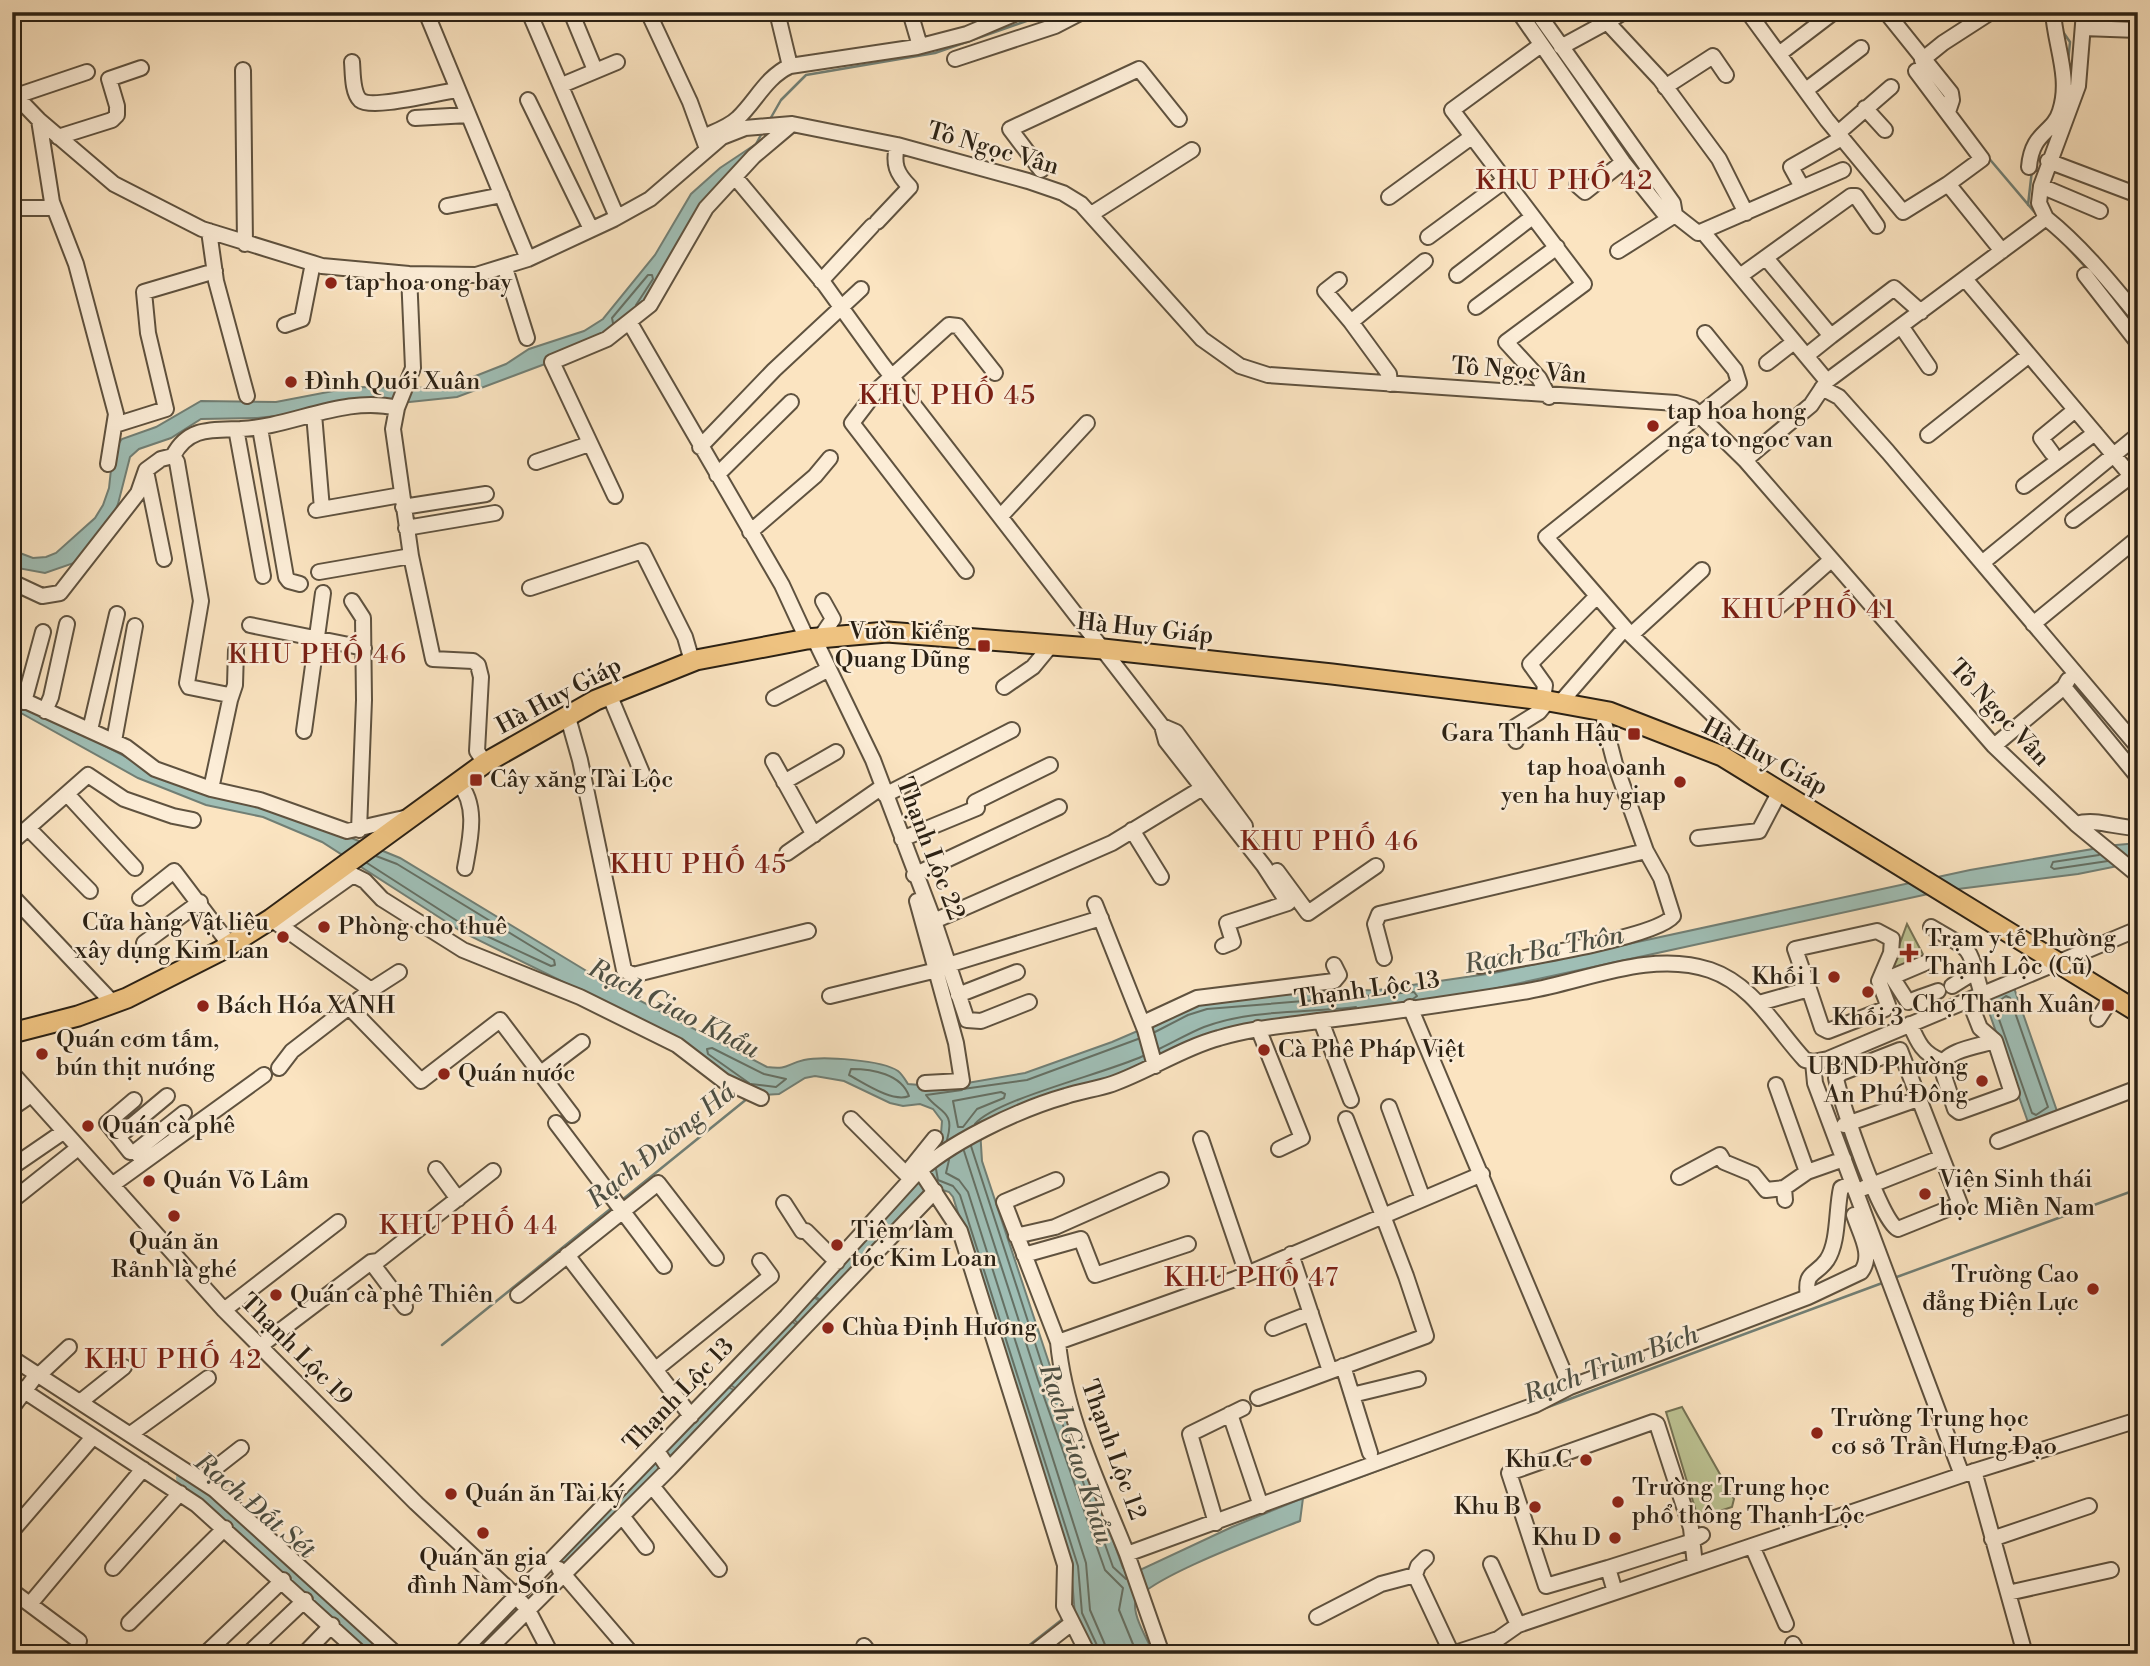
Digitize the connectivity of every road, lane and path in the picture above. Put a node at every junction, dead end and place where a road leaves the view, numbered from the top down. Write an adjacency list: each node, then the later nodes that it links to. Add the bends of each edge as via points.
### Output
1 (426, 12): 43 (street)
2 (529, 12): 40 (street)
3 (571, 12): 36 (street)
4 (648, 12): 57 (street)
5 (777, 12): 33 (street)
6 (910, 12): 26 (street)
7 (979, 12): 20 (street)
8 (1019, 12): 20 (street)
9 (1082, 12): 30 (street, via 1055,26)
10 (1519, 12): 25 (street)
11 (1537, 12): 27 (street)
12 (1624, 12): 19 (street)
13 (1834, 12): 29 (street)
14 (1886, 12): 34 (street)
15 (1991, 12): 34 (street)
16 (2053, 12): 62 (street, via 2063,69 2061,108 2033,145)
17 (2084, 12): 21 (street)
18 (1749, 13): 29 (street)
19 (1607, 22): 27 (street); 41 (street)
20 (985, 27): 26 (street)
21 (2083, 28): 22 (street); 60 (street, via 2078,86)
22 (2138, 30)
23 (12, 33): 24 (street)
24 (12, 40)
25 (1541, 45): 56 (street, via 1452,110); 61 (street)
26 (920, 46): 33 (street)
27 (1561, 47): 80 (street, via 1673,203)
28 (1861, 48): 44 (street)
29 (1779, 54): 44 (street)
30 (955, 59)
31 (352, 62): 43 (street, via 355,87 364,102 390,103)
32 (617, 62): 36 (street)
33 (790, 66): 57 (street, via 780,70 736,120)
34 (1919, 66): 67 (street, via 1951,93 1950,107 1982,159)
35 (141, 68): 55 (street, via 109,79 117,106 112,120)
36 (595, 70): 40 (street)
37 (243, 71): 89 (street)
38 (87, 72): 45 (street)
39 (1726, 75): 41 (street, via 1713,57)
40 (562, 85): 81 (street)
41 (1665, 87): 79 (street, via 1719,159)
42 (1891, 87): 47 (street)
43 (458, 90): 48 (street)
44 (1806, 90): 54 (street)
45 (14, 94): 51 (street)
46 (528, 100): 85 (street)
47 (1865, 108): 53 (street); 54 (street)
48 (468, 115): 49 (street); 71 (street)
49 (415, 118)
50 (1179, 119): 63 (street, via 1139,69 1010,130)
51 (39, 120): 55 (street); 74 (street)
52 (785, 124): 57 (street, Tô Ngọc Vân, via 745,128); 58 (street, Tô Ngọc Vân); 65 (street)
53 (1885, 131)
54 (1840, 135): 67 (street, via 1903,212); 69 (street, via 1791,167)
55 (58, 137): 86 (street, via 122,189)
56 (1470, 138): 66 (street); 73 (street)
57 (705, 143): 81 (street, via 650,199)
58 (897, 145): 78 (street, Tô Ngọc Vân, via 1063,193); 105 (street, via 894,162 910,187)
59 (1192, 150): 78 (street)
60 (2048, 161): 70 (street); 72 (street)
61 (1623, 162): 68 (street, via 1585,191); 80 (street, via 1663,212)
62 (2029, 167)
63 (1041, 170)
64 (1843, 170): 69 (street)
65 (735, 177): 105 (street); 112 (street, via 706,208 650,305)
66 (1504, 181): 82 (street); 88 (street)
67 (1948, 184): 92 (street)
68 (1577, 185)
69 (1802, 187): 79 (street)
70 (2041, 187): 77 (street); 83 (street)
71 (502, 195): 75 (street); 94 (street)
72 (2138, 195)
73 (1389, 197)
74 (51, 202): 76 (street, via 41,210); 134 (street, via 76,264 116,414)
75 (447, 206)
76 (12, 208)
77 (2100, 211)
78 (1093, 213): 124 (street, Tô Ngọc Vân, via 1202,339 1240,366 1273,377)
79 (1746, 213): 87 (street)
80 (1675, 215): 87 (street); 91 (street)
81 (617, 217): 85 (street)
82 (1531, 218): 90 (street); 100 (street)
83 (2042, 221): 92 (street); 110 (street, via 2062,231)
84 (1877, 226): 93 (street, via 1856,196 1851,196)
85 (592, 229): 94 (street)
86 (209, 231): 89 (street); 98 (street)
87 (1703, 232): 102 (street)
88 (1428, 237)
89 (245, 244): 96 (street)
90 (1557, 247): 108 (street); 127 (street, via 1584,284 1506,342 1539,378)
91 (1618, 251)
92 (2002, 251): 103 (street)
93 (1766, 258): 102 (street); 116 (street)
94 (528, 259): 97 (street)
95 (1425, 261): 111 (street)
96 (313, 263): 99 (street); 113 (street, via 302,319)
97 (505, 268): 99 (street, via 476,275); 117 (street)
98 (215, 271): 126 (street); 134 (street, via 144,292 148,333 166,409)
99 (409, 274): 129 (street, via 413,368)
100 (1457, 275)
101 (2085, 275): 118 (street)
102 (1740, 276): 119 (street, via 1781,352)
103 (1965, 279): 109 (street); 120 (street)
104 (1339, 280): 111 (street, via 1325,291)
105 (821, 281): 107 (street)
106 (860, 289): 107 (street)
107 (841, 307): 123 (street); 141 (street)
108 (1476, 307)
109 (1921, 312): 114 (street); 116 (street, via 1894,288)
110 (2138, 316)
111 (1351, 322): 124 (street, via 1389,374)
112 (630, 323): 140 (street, via 592,347 552,362); 141 (street, Thạnh Lộc 22)
113 (285, 325)
114 (1901, 327): 121 (street); 125 (street)
115 (1705, 333): 132 (street, via 1735,370 1739,383)
116 (1831, 336): 119 (street)
117 (527, 338)
118 (2138, 343)
119 (1806, 356): 125 (street)
120 (2028, 356): 130 (street); 138 (street)
121 (1929, 368)
122 (995, 373): 123 (street, via 953,324)
123 (893, 379): 157 (street); 167 (street, via 878,389 852,423)
124 (1390, 384): 127 (street, Tô Ngọc Vân)
125 (1825, 385): 146 (street, via 1811,405); 165 (street)
126 (247, 396)
127 (1549, 397): 132 (street, Tô Ngọc Vân, via 1676,403)
128 (791, 402): 150 (street)
129 (398, 405): 131 (street); 155 (street, via 393,429)
130 (2075, 410): 137 (street); 142 (street, via 2041,438)
131 (314, 414): 135 (street); 155 (street, via 318,510)
132 (1698, 414): 146 (street, Tô Ngọc Vân); 174 (street, via 1546,537)
133 (1087, 423): 157 (street)
134 (115, 425): 148 (street)
135 (260, 428): 136 (street); 171 (street, via 286,577)
136 (241, 429): 144 (street, via 192,436 180,441); 169 (street, via 237,434)
137 (2095, 433): 143 (street); 152 (street)
138 (1928, 435)
139 (2138, 435): 143 (street)
140 (589, 444): 147 (street); 154 (street)
141 (700, 447): 150 (street, Thạnh Lộc 22)
142 (2052, 453)
143 (2113, 454): 151 (street); 165 (street)
144 (173, 456): 149 (street); 198 (street, via 201,601 187,683 229,695)
145 (830, 458): 160 (street)
146 (1745, 460): 164 (street, Tô Ngọc Vân)
147 (537, 462)
148 (108, 464)
149 (146, 470): 163 (street); 170 (street, via 138,494 60,593 42,596)
150 (717, 475): 160 (street, Thạnh Lộc 22)
151 (2135, 480): 158 (street)
152 (2024, 486)
153 (486, 494): 155 (street)
154 (615, 496)
155 (402, 501): 159 (street)
156 (495, 513): 159 (street)
157 (1001, 516): 189 (street)
158 (2073, 520)
159 (406, 528): 162 (street)
160 (750, 532): 186 (street, Thạnh Lộc 22)
161 (2138, 538): 180 (street)
162 (411, 556): 168 (street); 213 (street, via 433,659 478,665 477,751)
163 (164, 559)
164 (1831, 560): 177 (street); 209 (street, Tô Ngọc Vân)
165 (1982, 563): 180 (street)
166 (1702, 570): 184 (street)
167 (965, 571)
168 (319, 572)
169 (263, 576)
170 (12, 582)
171 (300, 584)
172 (530, 588): 191 (street, via 642,551 685,637)
173 (323, 593): 185 (street)
174 (1596, 597): 184 (street); 199 (street, via 1530,664)
175 (352, 601): 188 (street, via 363,618)
176 (823, 601): 186 (street, via 833,619)
177 (1777, 608)
178 (117, 614): 204 (street)
179 (67, 624): 200 (street)
180 (2034, 624): 193 (street)
181 (250, 625): 185 (street)
182 (135, 626): 207 (street)
183 (43, 632): 197 (street)
184 (1628, 632): 199 (street); 216 (street, via 1752,753)
185 (315, 637): 188 (street); 206 (street)
186 (814, 638): 187 (main road, Hà Huy Giáp, via 887,632); 191 (main road, Hà Huy Giáp); 192 (street, Thạnh Lộc 22)
187 (1052, 644): 189 (main road, Hà Huy Giáp); 194 (street, via 1033,667)
188 (364, 648): 231 (street)
189 (1103, 649): 199 (main road, Hà Huy Giáp); 203 (street)
190 (236, 650): 198 (street)
191 (692, 661): 195 (main road, Hà Huy Giáp)
192 (829, 668): 196 (street); 223 (street, Thạnh Lộc 22)
193 (2069, 680): 209 (street); 210 (street); 217 (street)
194 (1004, 687)
195 (609, 694): 202 (main road, Hà Huy Giáp); 215 (street)
196 (774, 698)
197 (18, 699): 200 (street)
198 (230, 700): 221 (street)
199 (1550, 701): 201 (main road, Hà Huy Giáp); 208 (street, via 1515,727)
200 (45, 711): 204 (street)
201 (1609, 712): 216 (main road, Hà Huy Giáp, via 1721,756); 237 (street, via 1604,722 1612,753)
202 (567, 714): 213 (main road, Hà Huy Giáp); 255 (street, via 624,970 633,975)
203 (1162, 726): 220 (street, via 1166,741); 239 (street, via 1176,732 1308,913)
204 (90, 730): 207 (street)
205 (1012, 730): 223 (street)
206 (304, 731)
207 (114, 741): 221 (street, via 155,769)
208 (1516, 741)
209 (1994, 746): 228 (street, Tô Ngọc Vân)
210 (2138, 747)
211 (836, 752): 219 (street)
212 (773, 761): 219 (street)
213 (485, 763): 218 (main road, Hà Huy Giáp)
214 (1050, 765): 235 (street, via 975,802 977,808)
215 (642, 773)
216 (1754, 775): 222 (main road, Hà Huy Giáp)
217 (2138, 777)
218 (458, 782): 227 (main road, Hà Huy Giáp); 241 (street, via 468,793 471,820)
219 (784, 782): 233 (street)
220 (1204, 787): 232 (street); 258 (street, via 1288,903 1227,923 1233,942)
221 (211, 789): 231 (street, via 260,800 347,831)
222 (1780, 790): 234 (street, via 1759,831); 260 (main road, Hà Huy Giáp)
223 (884, 791): 233 (street, via 862,798); 235 (street, Thạnh Lộc 22)
224 (67, 794): 226 (street, via 88,775 124,799); 229 (street); 240 (street)
225 (1059, 807): 243 (street)
226 (193, 820)
227 (404, 820): 231 (street); 251 (main road, Hà Huy Giáp)
228 (2076, 824): 230 (street, via 2087,821); 242 (street, Tô Ngọc Vân)
229 (28, 828): 236 (street); 245 (street)
230 (2138, 828)
231 (359, 830)
232 (1132, 830): 244 (street); 252 (street, via 1037,878)
233 (814, 835): 238 (street)
234 (1698, 838)
235 (900, 840): 243 (street, Thạnh Lộc 22); 264 (street, Thạnh Lộc 22)
236 (12, 842)
237 (1646, 851): 259 (street, via 1379,914 1375,924); 263 (street, via 1668,898 1673,916 1669,921 1598,944)
238 (787, 853)
239 (1376, 866)
240 (135, 868)
241 (465, 868)
242 (2134, 872)
243 (915, 875): 252 (street, Thạnh Lộc 22)
244 (1161, 877)
245 (90, 891)
246 (12, 896): 276 (street)
247 (140, 898): 248 (street, via 174,872)
248 (200, 902): 256 (street); 257 (street)
249 (1095, 904): 250 (street)
250 (1101, 918): 264 (street); 286 (street)
251 (271, 919): 257 (main road); 269 (street); 305 (street, via 291,919 352,876 359,877 382,899 463,950 580,997 677,1045 724,1081)
252 (934, 921): 264 (street, Thạnh Lộc 22)
253 (1931, 927): 265 (street, via 1962,943)
254 (2138, 929): 260 (street)
255 (808, 931)
256 (144, 943)
257 (230, 945): 276 (main road)
258 (1223, 946)
259 (1384, 958)
260 (2057, 962): 272 (main road); 274 (street)
261 (1925, 963): 273 (street, via 1892,977 1908,1002)
262 (1335, 965): 286 (street, via 1339,975 1334,981 1197,998)
263 (1479, 966)
264 (942, 967): 270 (street, Thạnh Lộc 22); 271 (street); 300 (street, Thạnh Lộc 22, via 962,1080)
265 (1976, 971): 273 (street); 274 (street)
266 (399, 972): 269 (street)
267 (1017, 972): 270 (street)
268 (1809, 989): 277 (street); 284 (street, via 1822,1028 1828,1031); 284 (street, via 1795,949 1877,932 1892,939 1879,981 1888,1005)
269 (371, 990): 278 (street)
270 (958, 995): 275 (street, Thạnh Lộc 22, via 967,1020 972,1022)
271 (830, 996)
272 (2113, 996): 280 (main road); 282 (street)
273 (1921, 997): 281 (street)
274 (1975, 998): 281 (street); 289 (street, via 1980,1028)
275 (1029, 1002)
276 (113, 1003): 288 (main road)
277 (1759, 1003): 279 (street, Thạnh Lộc 13, via 1730,979 1679,964 1642,966 1550,987); 293 (street, Thạnh Lộc 13, via 1805,1060)
278 (349, 1007): 296 (street, via 292,1051); 298 (street, via 422,1081 500,1020)
279 (1409, 1007): 283 (street, Thạnh Lộc 13); 333 (street)
280 (2138, 1012)
281 (1927, 1017): 285 (street)
282 (2098, 1019)
283 (1321, 1021): 287 (street, Thạnh Lộc 13); 308 (street)
284 (1849, 1022): 291 (street)
285 (1910, 1024): 291 (street); 292 (street, via 1919,1046)
286 (1144, 1027): 295 (street)
287 (1258, 1028): 295 (street, Thạnh Lộc 13, via 1204,1042); 324 (street, via 1302,1139)
288 (12, 1033)
289 (1995, 1041): 292 (street); 292 (street, via 2012,1093 1959,1112)
290 (582, 1042): 298 (street)
291 (1861, 1045): 293 (street); 294 (street)
292 (1942, 1061)
293 (1813, 1062): 317 (street, via 1815,1083)
294 (1870, 1062): 306 (street, via 1900,1049); 316 (street, via 1836,1078)
295 (1155, 1064): 330 (street, Thạnh Lộc 13, via 989,1127)
296 (279, 1068)
297 (12, 1073): 303 (street, Thạnh Lộc 19)
298 (541, 1073): 312 (street)
299 (264, 1074): 325 (street)
300 (925, 1083)
301 (1776, 1085): 332 (street)
302 (2138, 1088): 322 (street)
303 (31, 1095): 310 (street); 318 (street, Thạnh Lộc 19)
304 (167, 1096): 319 (street)
305 (761, 1098)
306 (1919, 1099): 316 (street); 326 (street)
307 (134, 1100): 319 (street, via 107,1123)
308 (1351, 1101)
309 (1389, 1107): 343 (street)
310 (12, 1108)
311 (184, 1113): 325 (street)
312 (572, 1115)
313 (851, 1119): 330 (street)
314 (1346, 1119): 346 (street)
315 (556, 1123): 345 (street)
316 (1851, 1124): 317 (street); 337 (street)
317 (1832, 1128): 327 (street)
318 (63, 1132): 323 (street, Thạnh Lộc 19); 328 (street)
319 (118, 1137): 325 (street, via 130,1152)
320 (935, 1138): 330 (street)
321 (1201, 1139): 358 (street)
322 (1998, 1141)
323 (78, 1148): 338 (street, Thạnh Lộc 19); 341 (street)
324 (1279, 1149)
325 (140, 1156): 338 (street)
326 (1940, 1158): 337 (street); 337 (street, via 1960,1204 1898,1229 1890,1225)
327 (1843, 1159): 332 (street); 340 (street)
328 (12, 1167)
329 (436, 1169): 342 (street)
330 (918, 1170): 339 (street); 356 (street, Thạnh Lộc 13)
331 (493, 1171): 342 (street)
332 (1807, 1172): 334 (street, via 1785,1194 1766,1190 1753,1174 1724,1162 1720,1155)
333 (1482, 1174): 343 (street); 376 (street)
334 (1679, 1177)
335 (1056, 1180): 348 (street, Thạnh Lộc 12, via 1004,1202)
336 (1161, 1180): 348 (street, via 1055,1227)
337 (1871, 1184): 340 (street)
338 (112, 1185): 362 (street, Thạnh Lộc 19)
339 (934, 1191): 378 (street); 426 (street, via 960,1231 1058,1540 1065,1565)
340 (1855, 1192): 360 (street, via 1841,1188 1830,1251 1827,1260 1810,1274); 360 (street, Thạnh Lộc 12, via 1851,1209 1867,1254 1866,1265 1861,1272); 392 (street)
341 (14, 1199)
342 (458, 1199): 355 (street)
343 (1423, 1199): 346 (street)
344 (784, 1203): 356 (street, via 802,1231)
345 (617, 1204): 350 (street); 353 (street, via 659,1183); 357 (street)
346 (1383, 1215): 352 (street); 370 (street, via 1426,1336)
347 (338, 1222): 362 (street)
348 (1016, 1236): 351 (street, Thạnh Lộc 12)
349 (1188, 1244): 351 (street, via 1095,1275 1081,1240)
350 (567, 1255): 359 (street); 371 (street)
351 (1024, 1255): 365 (street, Thạnh Lộc 12)
352 (1291, 1255): 358 (street); 363 (street)
353 (716, 1258)
354 (760, 1261): 371 (street, via 771,1276)
355 (371, 1262): 361 (street); 366 (street)
356 (837, 1262): 375 (street, Thạnh Lộc 13)
357 (664, 1266)
358 (1247, 1273): 365 (street)
359 (518, 1295)
360 (1808, 1297): 376 (street, Thạnh Lộc 12)
361 (405, 1307)
362 (224, 1310): 366 (street, Thạnh Lộc 19)
363 (1311, 1313): 364 (street); 370 (street)
364 (1273, 1328)
365 (1058, 1342): 409 (street, Thạnh Lộc 12, via 1060,1368 1076,1424)
366 (260, 1346): 422 (street, Thạnh Lộc 19)
367 (69, 1347): 372 (street)
368 (12, 1358): 372 (street)
369 (124, 1367): 381 (street)
370 (1337, 1368): 379 (street); 380 (street)
371 (656, 1369): 383 (street)
372 (37, 1375): 377 (street); 381 (street)
373 (208, 1378): 385 (street)
374 (1418, 1379): 379 (street)
375 (724, 1382): 378 (street); 383 (street, Thạnh Lộc 13)
376 (1570, 1387): 397 (street, Thạnh Lộc 12, via 1535,1405)
377 (21, 1388): 382 (street); 386 (street)
378 (740, 1393): 391 (street)
379 (1352, 1395): 389 (street)
380 (1258, 1398)
381 (80, 1402): 385 (street)
382 (12, 1408)
383 (691, 1416): 388 (street, Thạnh Lộc 13)
384 (2138, 1420): 392 (street)
385 (132, 1433): 393 (street)
386 (93, 1437): 390 (street); 402 (street)
387 (241, 1448): 393 (street)
388 (657, 1451): 391 (street); 396 (street, Thạnh Lộc 13)
389 (1370, 1453)
390 (143, 1469): 395 (street); 424 (street)
391 (669, 1469): 394 (street)
392 (1968, 1473): 404 (street); 405 (street)
393 (200, 1480): 441 (street)
394 (652, 1486): 399 (street); 414 (street)
395 (180, 1493): 401 (street); 412 (street)
396 (611, 1498): 399 (street); 408 (street, Thạnh Lộc 13)
397 (1261, 1506): 400 (street, Thạnh Lộc 12); 400 (street, via 1236,1411 1189,1434)
398 (2089, 1506): 404 (street)
399 (624, 1514): 406 (street); 416 (street)
400 (1216, 1523): 409 (street, Thạnh Lộc 12)
401 (225, 1528): 418 (street); 428 (street)
402 (12, 1531)
403 (1694, 1535): 411 (street); 413 (street); 413 (street, via 1655,1422 1509,1474 1546,1586)
404 (1993, 1539): 421 (street)
405 (1752, 1546): 411 (street); 429 (street)
406 (646, 1547)
407 (1426, 1558): 417 (street, via 1418,1566)
408 (552, 1560): 416 (street); 422 (street, Thạnh Lộc 13)
409 (1129, 1560): 446 (street)
410 (1491, 1564): 431 (street)
411 (1695, 1565): 420 (street)
412 (113, 1568)
413 (1608, 1568): 420 (street)
414 (719, 1569)
415 (2111, 1570): 421 (street)
416 (564, 1574): 425 (street); 436 (street)
417 (1417, 1579): 427 (street, via 1381,1584); 431 (street, via 1452,1654 1498,1639)
418 (283, 1580): 423 (street); 437 (street)
419 (12, 1591): 424 (street)
420 (1615, 1592): 431 (street)
421 (2008, 1593): 447 (street)
422 (517, 1597): 425 (street, Thạnh Lộc 19); 432 (street, Thạnh Lộc 13)
423 (305, 1600): 430 (street); 438 (street)
424 (30, 1604): 433 (street)
425 (528, 1610): 434 (street); 443 (street, Thạnh Lộc 19)
426 (1068, 1614): 444 (street); 445 (street)
427 (1317, 1617)
428 (129, 1623)
429 (1786, 1624)
430 (332, 1625): 439 (street); 440 (street)
431 (1518, 1625)
432 (485, 1631): 434 (street); 435 (street, Thạnh Lộc 13)
433 (79, 1641)
434 (500, 1648): 442 (street)
435 (463, 1653)
436 (629, 1653)
437 (205, 1654)
438 (247, 1654)
439 (304, 1654)
440 (361, 1654)
441 (396, 1654)
442 (484, 1654)
443 (551, 1654)
444 (1032, 1654)
445 (1088, 1654)
446 (1162, 1654)
447 (2025, 1654)

